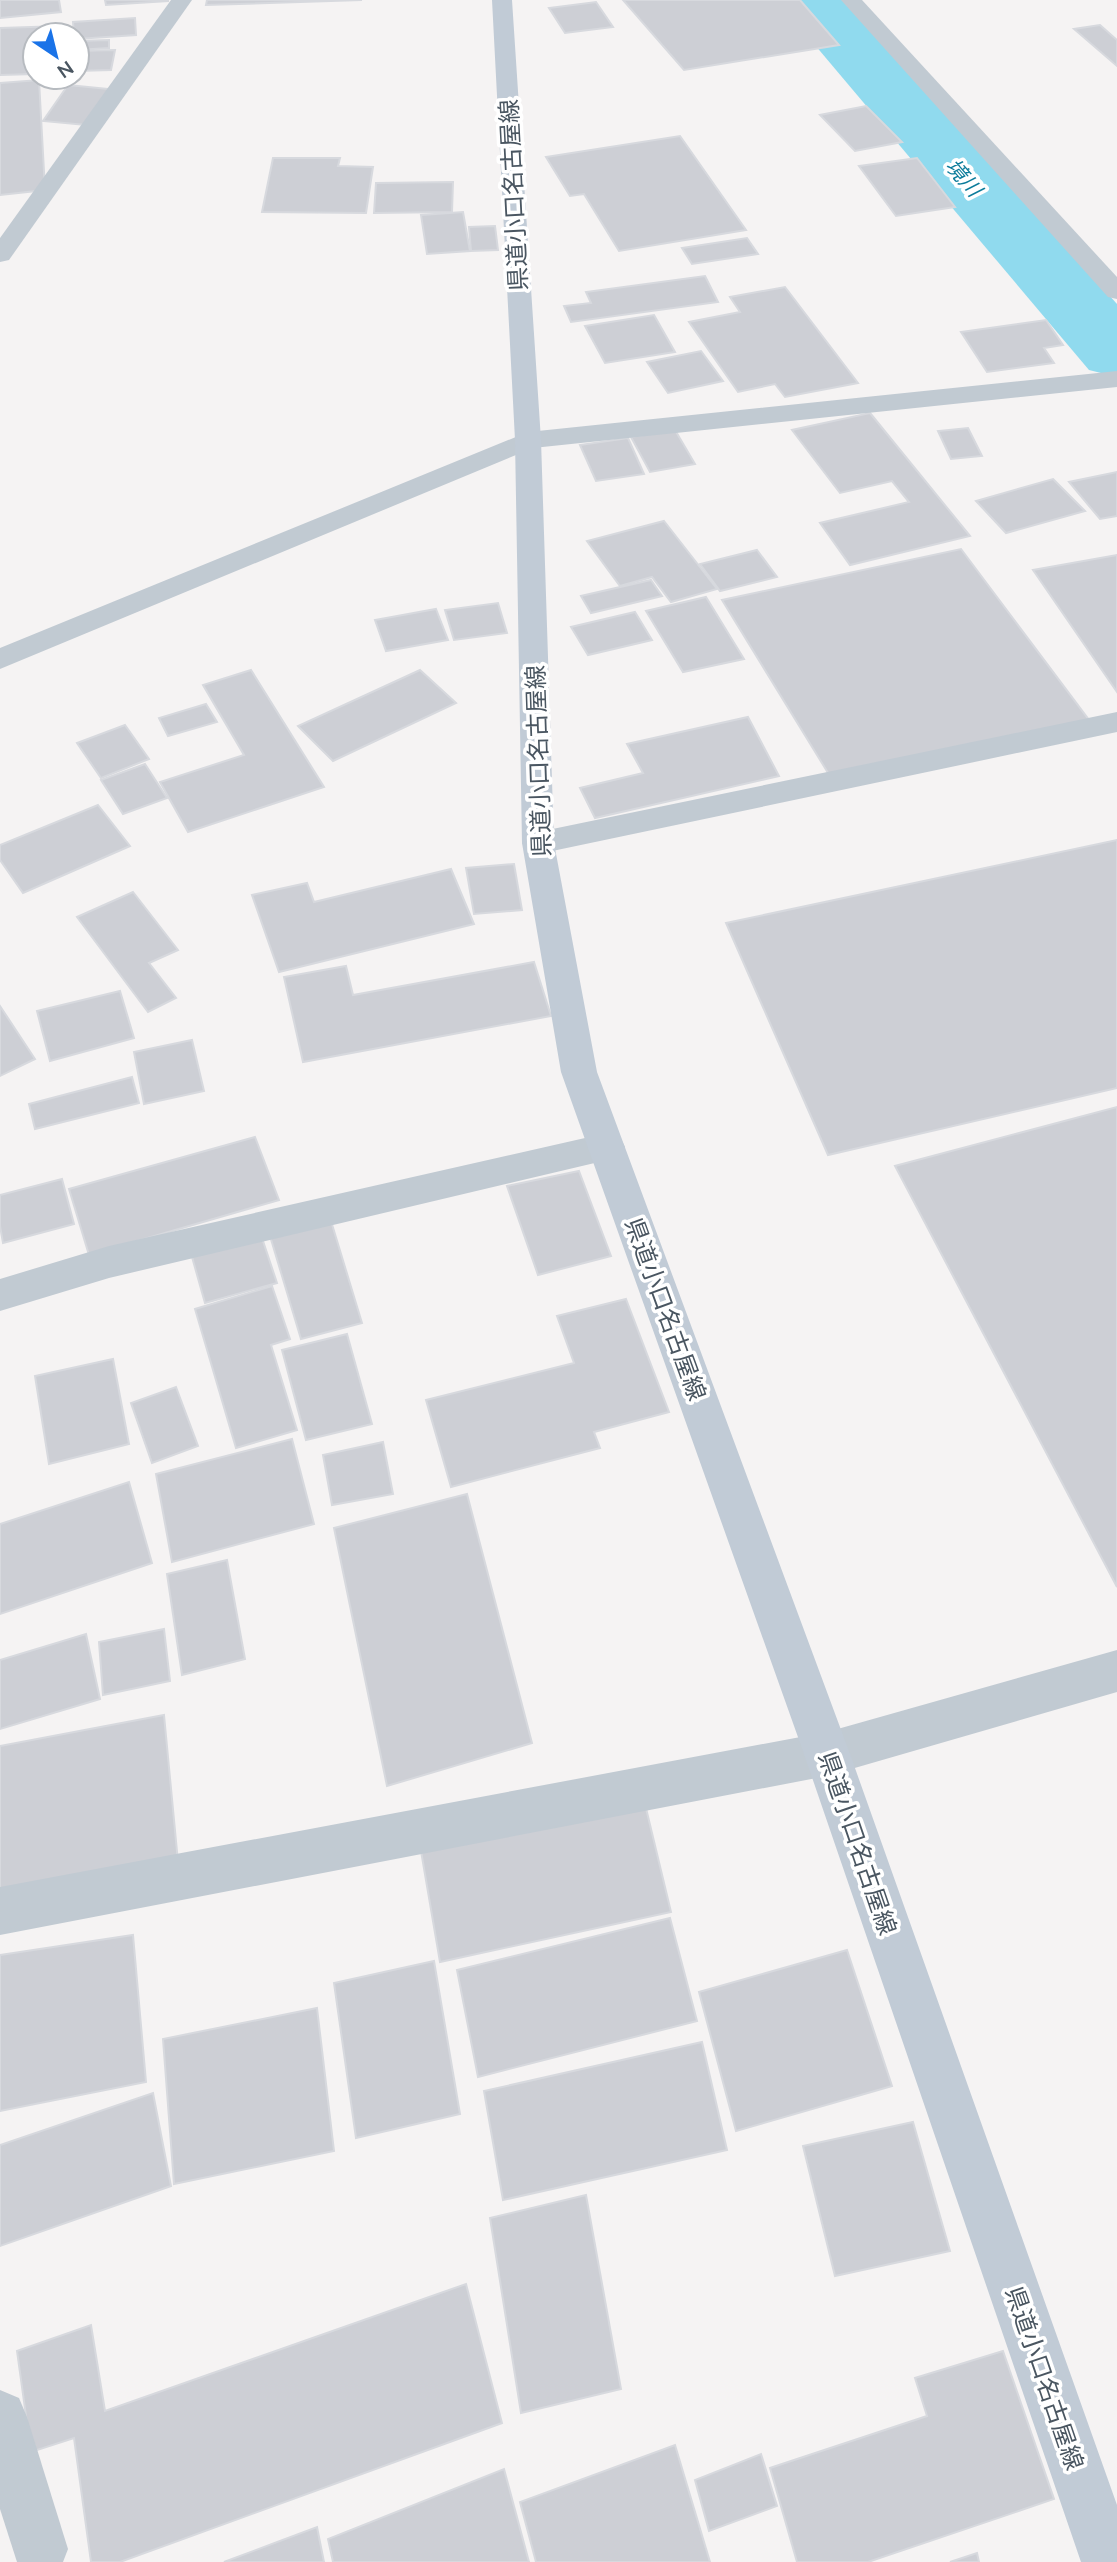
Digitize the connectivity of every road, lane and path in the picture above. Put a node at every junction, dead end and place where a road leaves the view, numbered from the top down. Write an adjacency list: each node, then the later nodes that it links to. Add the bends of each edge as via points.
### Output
1 (182, 0): 4 (street)
2 (502, 0): 7 (main road, 県道小口名古屋線)
3 (851, 0): 5 (street)
4 (0, 255)
5 (1117, 292)
6 (1117, 379): 7 (street)
7 (528, 440): 8 (street); 10 (main road, 県道小口名古屋線)
8 (0, 659)
9 (1117, 722): 10 (street)
10 (538, 843): 11 (main road, 県道小口名古屋線, via 579,1072)
11 (607, 1147): 12 (street, via 108,1262); 14 (main road, 県道小口名古屋線)
12 (0, 1296)
13 (1117, 1671): 14 (street)
14 (827, 1754): 15 (street); 18 (main road, 県道小口名古屋線)
15 (0, 1911)
16 (0, 2417): 17 (street)
17 (40, 2549)
18 (1109, 2562)

